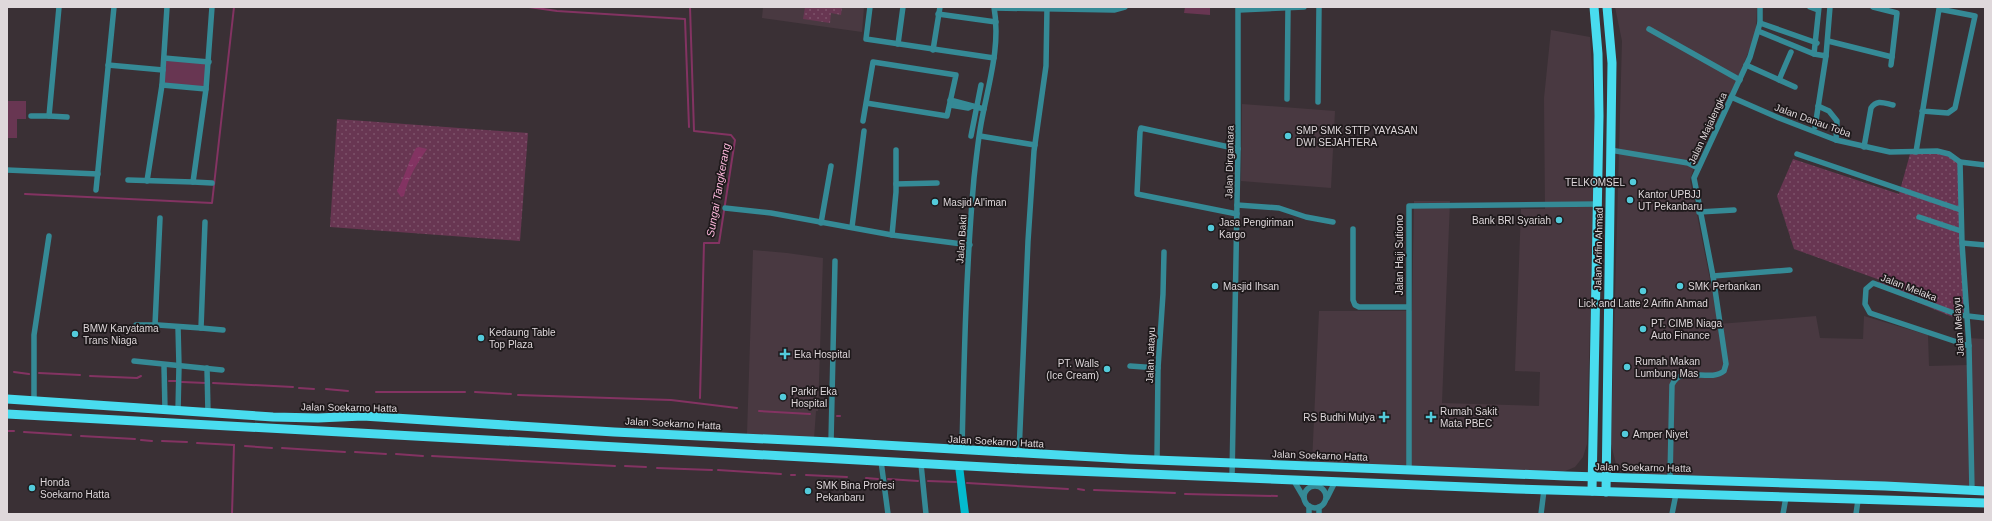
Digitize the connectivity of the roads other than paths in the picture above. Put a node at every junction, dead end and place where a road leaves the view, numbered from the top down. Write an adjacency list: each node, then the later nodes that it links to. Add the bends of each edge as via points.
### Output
1 (59, 7): 59 (street)
2 (114, 7): 40 (street)
3 (167, 7): 35 (street)
4 (212, 7): 37 (street)
5 (870, 7): 29 (street, via 866,39)
6 (903, 7): 29 (street)
7 (940, 7): 22 (street)
8 (1125, 7): 18 (street, via 1114,10)
9 (1304, 7): 19 (street)
10 (1320, 7): 51 (street)
11 (1593, 7): 60 (main road, Jalan Arifin Ahmad, via 1598,54)
12 (1607, 7): 62 (main road, Jalan Arifin Ahmad, via 1612,63)
13 (1760, 7): 24 (street, Jalan Majalengka)
14 (1810, 7): 20 (street)
15 (1830, 7): 27 (street)
16 (1873, 7): 34 (street, via 1897,13)
17 (995, 8): 18 (street); 23 (street, Jalan Bakti)
18 (1047, 8): 69 (street, via 1045,73)
19 (1288, 8): 21 (street); 49 (street)
20 (1818, 8): 28 (street)
21 (1238, 9): 71 (street, Jalan Dirgantara)
22 (938, 14): 23 (street); 30 (street)
23 (996, 22): 36 (street, Jalan Bakti)
24 (1760, 23): 26 (street, Jalan Majalengka); 28 (street)
25 (1649, 29): 42 (street)
26 (1758, 31): 32 (street); 38 (street, Jalan Majalengka)
27 (1828, 41): 33 (street); 34 (street)
28 (1816, 43): 32 (street)
29 (898, 44): 30 (street)
30 (933, 50): 36 (street)
31 (1791, 52): 43 (street)
32 (1814, 54): 33 (street)
33 (1826, 56): 54 (street)
34 (1892, 56): 39 (street)
35 (164, 58): 37 (street); 41 (street)
36 (994, 58): 56 (street, Jalan Bakti)
37 (209, 62): 47 (street)
38 (1746, 65): 42 (street, Jalan Majalengka); 43 (street)
39 (1891, 65)
40 (108, 66): 41 (street); 81 (street)
41 (164, 70): 44 (street)
42 (1740, 80): 48 (street, Jalan Majalengka)
43 (1779, 80): 46 (street)
44 (162, 85): 47 (street); 83 (street)
45 (981, 85): 55 (street)
46 (1795, 87)
47 (206, 89): 84 (street)
48 (1731, 97): 68 (street, Jalan Danau Toba); 79 (street, Jalan Majalengka)
49 (1287, 99)
50 (950, 102): 52 (street, via 947,116); 52 (street, via 956,75 873,62); 55 (street, via 968,108)
51 (1318, 102)
52 (866, 103): 63 (street)
53 (1893, 105): 70 (street, via 1880,102 1874,104)
54 (1818, 106): 64 (street); 68 (street, via 1829,111 1837,121)
55 (974, 107): 56 (street); 66 (street)
56 (984, 110): 67 (street, Jalan Bakti)
57 (1922, 110): 57 (street, via 1939,9 1975,16 1955,108 1948,113); 74 (street)
58 (31, 116): 59 (street)
59 (49, 116): 61 (street)
60 (1599, 116): 62 (main road); 89 (main road, Jalan Arifin Ahmad)
61 (67, 117)
62 (1611, 117): 73 (main road, Jalan Arifin Ahmad)
63 (863, 121)
64 (1815, 127)
65 (864, 131): 101 (street)
66 (971, 136)
67 (980, 136): 69 (street); 107 (street, Jalan Bakti)
68 (1836, 140): 70 (street, Jalan Danau Toba)
69 (1035, 145): 139 (street, via 1028,241)
70 (1864, 147): 74 (street, Jalan Danau Toba, via 1890,152)
71 (1238, 149): 90 (street, Jalan Dirgantara); 95 (street, via 1141,128 1137,194)
72 (896, 150): 87 (street)
73 (1610, 150): 79 (street, via 1688,163); 148 (main road, Jalan Arifin Ahmad)
74 (1916, 152): 76 (street, Jalan Danau Toba, via 1945,152)
75 (1797, 154): 93 (street)
76 (1960, 162): 77 (street, Jalan Danau Toba); 93 (street, Jalan Melayu)
77 (1985, 165)
78 (831, 166): 100 (street)
79 (1698, 168): 94 (street, Jalan Majalengka, via 1694,178)
80 (7, 170): 81 (street)
81 (98, 174): 88 (street)
82 (128, 180): 83 (street)
83 (147, 181): 84 (street)
84 (193, 182): 85 (street)
85 (212, 183)
86 (937, 183): 87 (street)
87 (896, 184): 104 (street)
88 (96, 190)
89 (1598, 204): 113 (street, Jalan Haji Sutiono, via 1409,206); 147 (main road, Jalan Arifin Ahmad)
90 (1237, 205): 95 (street, Jalan Dirgantara); 99 (street, via 1279,208)
91 (725, 208): 100 (street, via 771,213)
92 (1734, 210): 94 (street)
93 (1961, 210): 103 (street, Jalan Melayu)
94 (1699, 212): 112 (street, Jalan Majalengka)
95 (1237, 214): 142 (street, Jalan Dirgantara)
96 (1918, 217): 103 (street)
97 (160, 218): 117 (street)
98 (205, 222): 119 (street)
99 (1333, 222)
100 (821, 223): 101 (street)
101 (852, 227): 104 (street)
102 (1353, 229): 113 (street, via 1355,305)
103 (1961, 230): 106 (street, Jalan Melayu)
104 (892, 235): 107 (street)
105 (49, 236): 130 (street, via 34,335)
106 (1962, 243): 108 (street); 114 (street, Jalan Melayu)
107 (970, 245): 138 (street, Jalan Bakti)
108 (1985, 245)
109 (1164, 252): 127 (street, Jalan Jatayu)
110 (835, 261): 136 (street)
111 (1790, 270): 112 (street)
112 (1713, 276): 150 (street, Jalan Majalengka, via 1726,364 1724,371 1718,374 1682,375 1672,385)
113 (1408, 307): 145 (street, Jalan Haji Sutiono)
114 (1967, 317): 115 (street, Jalan Melaka); 121 (street, Jalan Melayu); 121 (street, Jalan Melaka, via 1873,283 1866,289 1864,298 1866,309 1870,313)
115 (1985, 318)
116 (136, 325): 117 (street)
117 (155, 325): 118 (street)
118 (178, 327): 119 (street); 124 (street)
119 (201, 328): 120 (street)
120 (223, 330)
121 (1969, 346): 156 (street, Jalan Melayu)
122 (134, 361): 123 (street)
123 (164, 365): 124 (street); 131 (street)
124 (180, 366): 126 (street); 132 (street)
125 (1130, 366): 127 (street)
126 (207, 368): 128 (street); 133 (street)
127 (1158, 368): 140 (street, Jalan Jatayu)
128 (222, 370)
129 (7, 399): 130 (main road, Jalan Soekarno Hatta)
130 (34, 401): 131 (main road, Jalan Soekarno Hatta)
131 (165, 410): 132 (main road, Jalan Soekarno Hatta)
132 (178, 411): 133 (main road, Jalan Soekarno Hatta)
133 (208, 413): 135 (main road, Jalan Soekarno Hatta, via 318,418 363,416)
134 (7, 414): 137 (main road)
135 (614, 432): 136 (main road, Jalan Soekarno Hatta); 137 (main road)
136 (832, 442): 138 (main road, Jalan Soekarno Hatta)
137 (614, 447): 141 (main road)
138 (962, 449): 139 (main road, Jalan Soekarno Hatta)
139 (1019, 453): 140 (main road, Jalan Soekarno Hatta)
140 (1157, 459): 142 (main road, Jalan Soekarno Hatta)
141 (881, 461): 143 (main road); 167 (street)
142 (1232, 462): 145 (main road, Jalan Soekarno Hatta); 149 (street, Jalan Dirgantara)
143 (921, 464): 144 (main road); 168 (street)
144 (959, 466): 149 (main road); 169 (main road)
145 (1408, 469): 146 (main road, Jalan Soekarno Hatta)
146 (1572, 476): 147 (main road, Jalan Soekarno Hatta); 154 (main road, via 1575,484)
147 (1593, 476): 148 (main road, Jalan Soekarno Hatta); 155 (main road, Jalan Arifin Ahmad)
148 (1606, 477): 150 (main road, Jalan Soekarno Hatta); 158 (main road, Jalan Arifin Ahmad)
149 (1232, 478): 151 (main road)
150 (1670, 478): 156 (main road, Jalan Soekarno Hatta)
151 (1294, 481): 152 (main road); 161 (street)
152 (1335, 482): 153 (main road); 162 (street)
153 (1544, 490): 154 (main road); 172 (street)
154 (1570, 491): 155 (main road)
155 (1592, 491): 158 (main road)
156 (1972, 491): 157 (main road, Jalan Soekarno Hatta)
157 (1985, 491)
158 (1606, 492): 159 (main road)
159 (1676, 494): 160 (main road); 173 (street)
160 (1786, 497): 163 (main road); 174 (street)
161 (1304, 498): 162 (street, via 1308,488 1314,486 1323,489); 165 (street)
162 (1326, 499): 166 (street)
163 (1858, 500): 164 (main road); 175 (street)
164 (1985, 503)
165 (1309, 506): 166 (street); 170 (street)
166 (1319, 507): 171 (street)
167 (888, 514)
168 (926, 514)
169 (965, 514)
170 (1309, 514)
171 (1319, 514)
172 (1541, 514)
173 (1672, 514)
174 (1783, 514)
175 (1856, 514)

